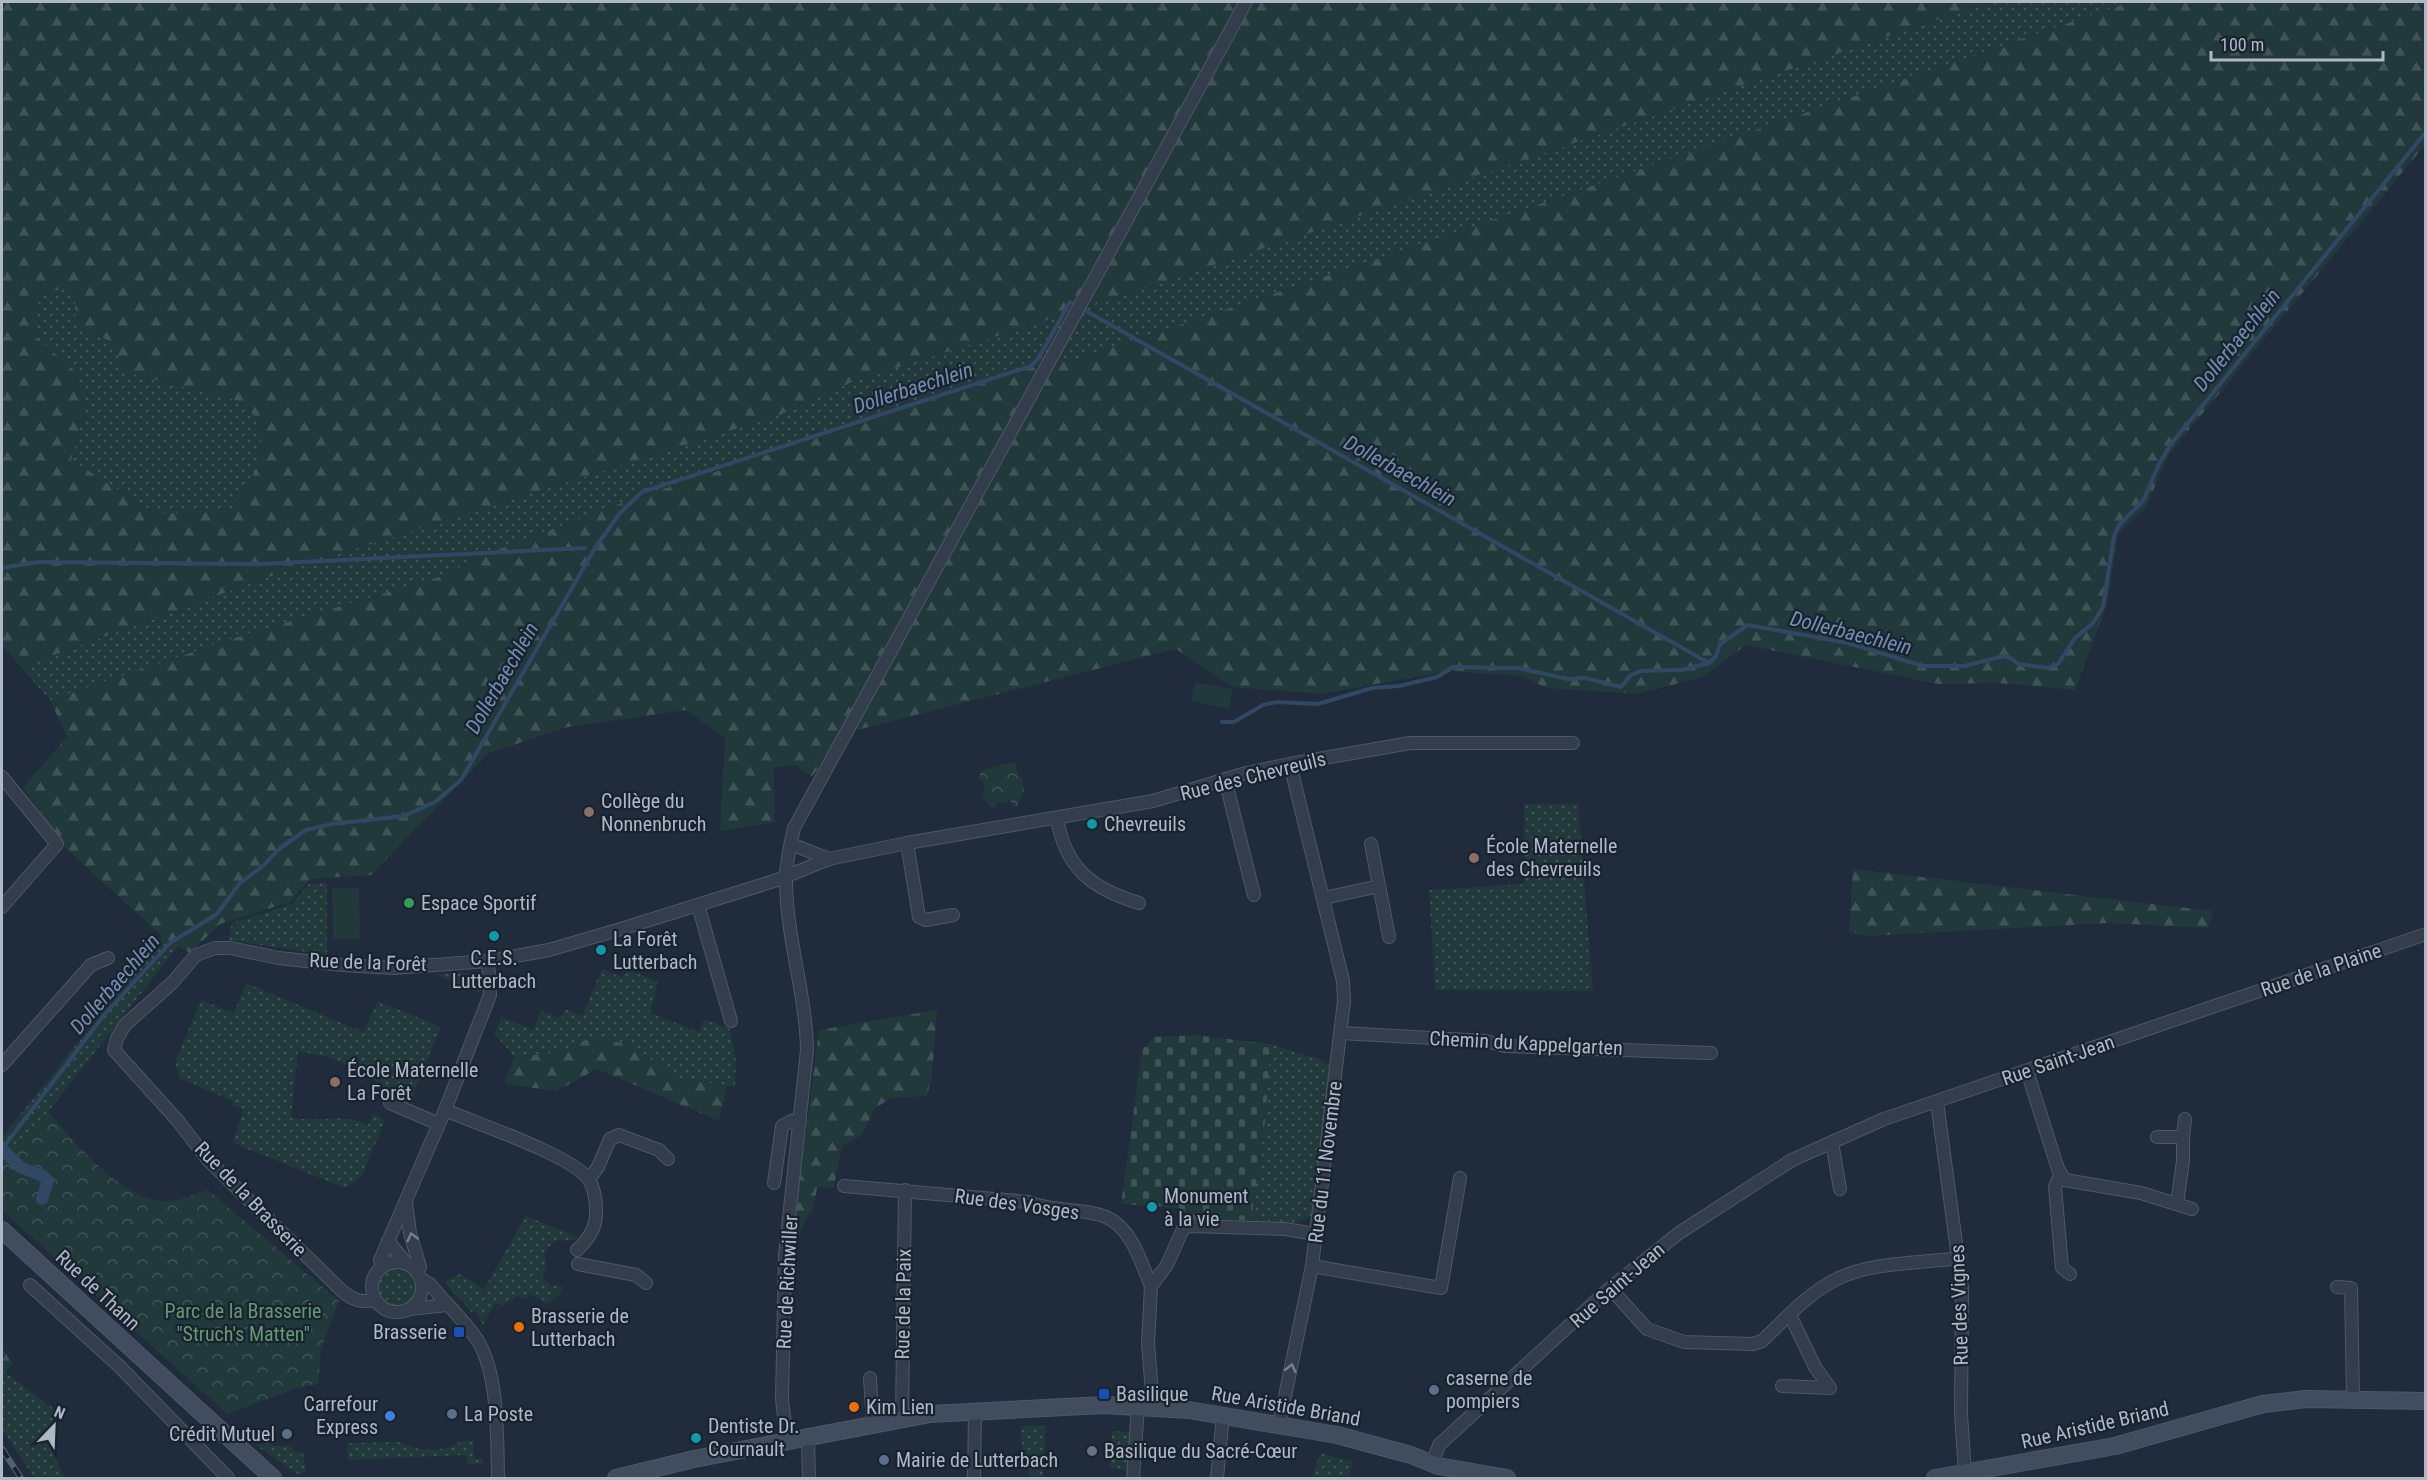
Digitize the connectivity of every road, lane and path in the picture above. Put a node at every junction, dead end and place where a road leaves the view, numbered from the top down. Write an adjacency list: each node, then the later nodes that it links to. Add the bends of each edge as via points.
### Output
1 (1246, 2): 8 (street, Rue de Richwiller, via 804,807)
2 (1573, 743): 3 (street, Rue des Chevreuils, via 1410,743)
3 (1290, 764): 5 (street, Rue des Chevreuils); 14 (street, Rue du 11 Novembre)
4 (2, 777): 17 (street, via 57,844)
5 (1225, 779): 6 (street, Rue des Chevreuils, via 1153,801); 13 (street)
6 (1057, 818): 7 (street, Rue des Chevreuils); 15 (street, via 1066,854 1090,882 1111,895)
7 (907, 843): 10 (street, Rue des Chevreuils); 18 (street, via 919,917 926,920)
8 (791, 844): 10 (street); 11 (street, Rue de Richwiller)
9 (1371, 844): 12 (street)
10 (829, 859): 11 (street, Rue des Chevreuils)
11 (786, 878): 16 (street, Rue de la Forêt); 34 (street, Rue de Richwiller, via 807,1028)
12 (1379, 886): 14 (street); 20 (street)
13 (1254, 895)
14 (1324, 898): 25 (street, Rue du 11 Novembre, via 1343,981)
15 (1139, 903)
16 (698, 905): 22 (street, Rue de la Forêt, via 549,950); 24 (street)
17 (2, 907)
18 (953, 915)
19 (2426, 934): 23 (street, Rue de la Plaine)
20 (1389, 937)
21 (108, 958): 28 (street, via 90,965)
22 (488, 961): 26 (street, Rue de la Forêt, via 384,967 214,948 196,955 172,983 125,1025); 32 (street, via 490,995)
23 (2217, 1005): 29 (street, Rue Saint-Jean)
24 (730, 1021)
25 (1341, 1033): 27 (street, Chemin du Kappelgarten, via 1516,1046); 51 (street, Rue du 11 Novembre)
26 (114, 1050): 66 (street, Rue de la Brasserie, via 215,1167 342,1291 352,1299)
27 (1711, 1053)
28 (2, 1065)
29 (2027, 1071): 30 (street, Rue Saint-Jean); 40 (street)
30 (1937, 1102): 38 (street, Rue Saint-Jean); 54 (street, Rue des Vignes)
31 (390, 1103): 35 (street)
32 (445, 1110): 35 (street); 42 (street, via 568,1162)
33 (2185, 1119): 37 (street)
34 (800, 1122): 43 (street, via 782,1126); 83 (street, Rue de Richwiller, via 785,1255 782,1399)
35 (439, 1124): 47 (street)
36 (2157, 1137): 37 (street)
37 (2182, 1137): 48 (street)
38 (1832, 1142): 45 (street); 65 (street, Rue Saint-Jean, via 1792,1160 1732,1196)
39 (668, 1159): 42 (street, via 659,1150 619,1135 610,1139)
40 (2060, 1175): 48 (street, via 2070,1182 2141,1193); 59 (street, via 2055,1187 2061,1268)
41 (1460, 1178): 58 (street, via 1441,1288)
42 (588, 1179): 53 (street, via 596,1196 597,1219 588,1239)
43 (774, 1183)
44 (844, 1186): 46 (street, Rue des Vosges)
45 (1840, 1189)
46 (905, 1190): 63 (street, Rue des Vosges, via 1029,1202 1043,1208 1105,1216 1131,1240); 79 (street, Rue de la Paix)
47 (406, 1202): 52 (street); 60 (street, one-way to 47)
48 (2177, 1204): 49 (street)
49 (2192, 1209)
50 (2, 1230): 86 (main road, Rue de Thann)
51 (1315, 1234): 58 (street, Rue du 11 Novembre); 63 (street, via 1285,1229 1190,1226 1182,1229 1167,1265)
52 (387, 1241): 55 (street); 57 (street, via 380,1260)
53 (577, 1250)
54 (1960, 1258): 69 (street, via 1860,1270 1818,1290); 85 (street, Rue des Vignes)
55 (406, 1264): 57 (street); 60 (street)
56 (578, 1264): 61 (street, via 636,1275)
57 (384, 1266): 66 (street, via 374,1278)
58 (1312, 1266): 81 (street, Rue du 11 Novembre, one-way to 58)
59 (2070, 1274)
60 (419, 1276): 67 (street); 68 (street, via 421,1293)
61 (646, 1283)
62 (30, 1285): 87 (street, via 120,1367)
63 (1151, 1286): 76 (street)
64 (2337, 1287): 74 (street, via 2351,1288)
65 (1610, 1288): 69 (street, via 1647,1329 1684,1342 1753,1344 1762,1341); 84 (street, Rue Saint-Jean, via 1439,1445)
66 (375, 1300): 68 (street, via 394,1312)
67 (447, 1305): 68 (street); 88 (street, via 476,1338 486,1359 492,1382)
68 (409, 1309)
69 (1790, 1315): 70 (street)
70 (1815, 1367): 73 (street); 73 (street, via 1830,1388)
71 (870, 1378): 80 (street)
72 (1782, 1386): 73 (street)
73 (1802, 1387)
74 (2353, 1399): 75 (main road, Rue Aristide Briand); 85 (main road, Rue Aristide Briand, via 2263,1404 2115,1446)
75 (2426, 1401)
76 (1146, 1406): 77 (main road, Rue Aristide Briand); 78 (main road, Rue Aristide Briand); 92 (street)
77 (975, 1411): 79 (main road, Rue Aristide Briand); 91 (street)
78 (1223, 1415): 81 (main road, Rue Aristide Briand); 93 (street)
79 (902, 1418): 80 (main road, Rue Aristide Briand)
80 (873, 1425): 82 (main road, Rue Aristide Briand)
81 (1279, 1425): 84 (main road, Rue Aristide Briand, via 1375,1444)
82 (808, 1439): 83 (main road, Rue Aristide Briand); 90 (street)
83 (788, 1443): 89 (main road, Rue Aristide Briand, via 694,1459)
84 (1435, 1469): 94 (main road, Rue Aristide Briand)
85 (1965, 1473): 95 (main road, Rue Aristide Briand)
86 (276, 1478)
87 (228, 1479)
88 (498, 1479)
89 (616, 1479)
90 (809, 1479)
91 (974, 1479)
92 (1133, 1479)
93 (1217, 1479)
94 (1507, 1479)
95 (1935, 1479)

